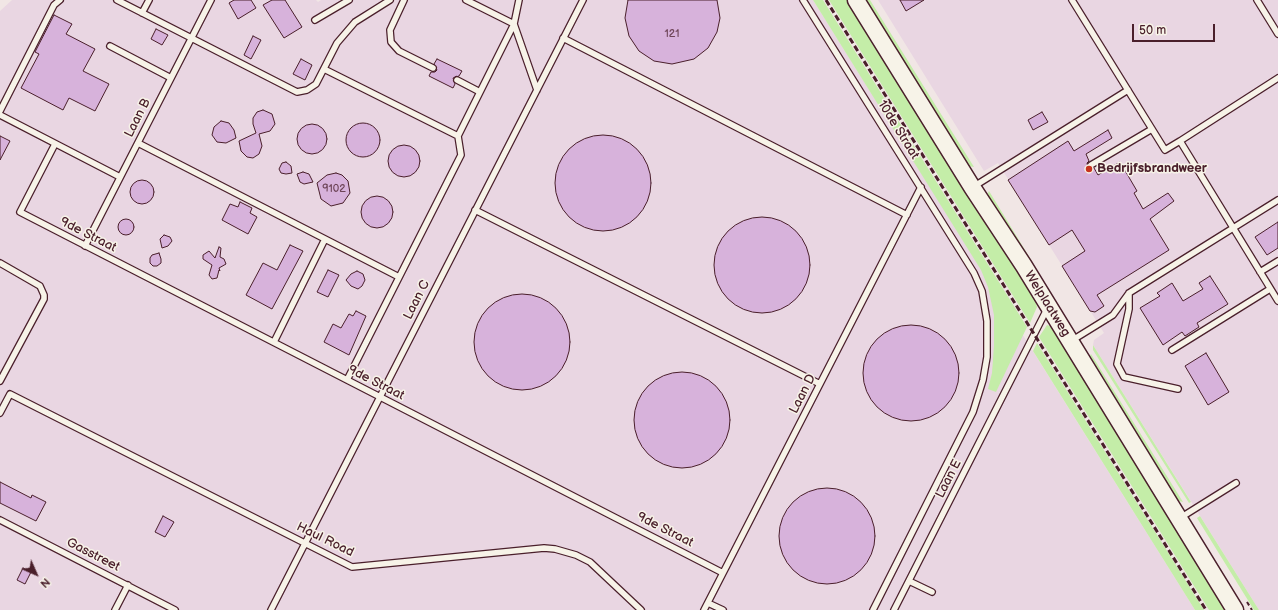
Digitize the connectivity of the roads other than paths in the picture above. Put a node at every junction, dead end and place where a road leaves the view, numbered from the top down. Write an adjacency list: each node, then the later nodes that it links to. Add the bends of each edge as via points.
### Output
1 (60, 0): 30 (lane, via 54,5)
2 (116, 0): 15 (lane)
3 (149, 0): 15 (lane)
4 (211, 0): 19 (lane, Laan B)
5 (348, 0): 16 (lane)
6 (390, 0): 23 (lane, via 345,31)
7 (404, 0): 22 (lane, via 390,30 391,42 399,51)
8 (466, 0): 17 (lane)
9 (519, 0): 17 (lane)
10 (583, 0): 20 (lane, Laan C)
11 (803, 0): 40 (lane, 10de Straat)
12 (856, 0): 39 (street, Welplaatweg)
13 (1072, 0): 28 (lane)
14 (1257, 0): 18 (lane)
15 (142, 13): 19 (lane)
16 (315, 20)
17 (514, 24): 27 (lane); 29 (lane)
18 (1278, 34)
19 (191, 38): 23 (lane, via 297,92 312,88); 24 (lane, Laan B)
20 (563, 38): 27 (lane, Laan C); 43 (lane)
21 (110, 46): 24 (lane)
22 (433, 68)
23 (324, 69): 33 (lane)
24 (171, 78): 35 (lane, Laan B)
25 (1278, 78): 34 (lane)
26 (457, 80): 29 (lane)
27 (537, 90): 42 (lane, Laan C)
28 (1128, 90): 32 (lane); 39 (lane)
29 (480, 92): 33 (lane)
30 (0, 111)
31 (0, 115): 36 (lane)
32 (1152, 129): 34 (lane, via 1165,150); 37 (lane)
33 (458, 136): 50 (lane, via 461,156)
34 (1180, 141): 44 (lane)
35 (138, 143): 38 (lane, Laan B); 45 (lane)
36 (55, 144): 38 (lane); 46 (lane, 9de Straat, via 20,212)
37 (1092, 165)
38 (120, 177): 46 (lane, Laan B)
39 (972, 187): 54 (street, Welplaatweg)
40 (921, 188): 43 (lane, Laan D); 79 (lane, 10de Straat, via 974,273 982,291 987,321 987,357 983,380 966,429)
41 (1278, 200): 44 (lane)
42 (475, 210): 60 (lane); 62 (lane, Laan C)
43 (907, 215): 60 (lane, Laan D)
44 (1233, 228): 49 (lane); 52 (lane)
45 (325, 239): 50 (lane); 56 (lane)
46 (85, 246): 56 (lane, 9de Straat)
47 (1278, 261): 49 (lane)
48 (0, 263): 59 (lane, via 40,286 44,295)
49 (1260, 272): 51 (lane)
50 (399, 277): 58 (lane)
51 (1270, 288): 53 (lane); 57 (lane)
52 (1129, 293): 55 (lane, via 1112,315); 61 (lane, via 1129,309 1116,364 1124,377)
53 (1278, 301)
54 (1048, 306): 55 (street, Welplaatweg); 69 (lane, Laan E)
55 (1070, 341): 65 (street, Welplaatweg)
56 (274, 342): 58 (lane, 9de Straat)
57 (1172, 350)
58 (347, 380): 62 (lane, 9de Straat)
59 (0, 381)
60 (820, 384): 68 (lane, Laan D)
61 (1178, 389)
62 (380, 397): 67 (lane, Laan C); 68 (lane, 9de Straat)
63 (0, 412): 67 (lane, Haul Road, via 10,394)
64 (1236, 483): 65 (lane)
65 (1178, 519): 81 (street, Welplaatweg)
66 (0, 520): 70 (lane, Gasstreet)
67 (305, 543): 75 (lane, Laan C); 76 (lane, Haul Road, via 352,566 555,549 590,562)
68 (723, 573): 72 (lane, Laan D)
69 (909, 581): 71 (lane); 80 (lane, Laan E)
70 (128, 585): 73 (lane); 74 (lane, Gasstreet)
71 (932, 592)
72 (708, 603): 77 (lane, Laan D); 78 (lane)
73 (115, 610)
74 (175, 610)
75 (271, 610)
76 (641, 610)
77 (704, 610)
78 (723, 610)
79 (873, 610)
80 (894, 610)
81 (1235, 610)

